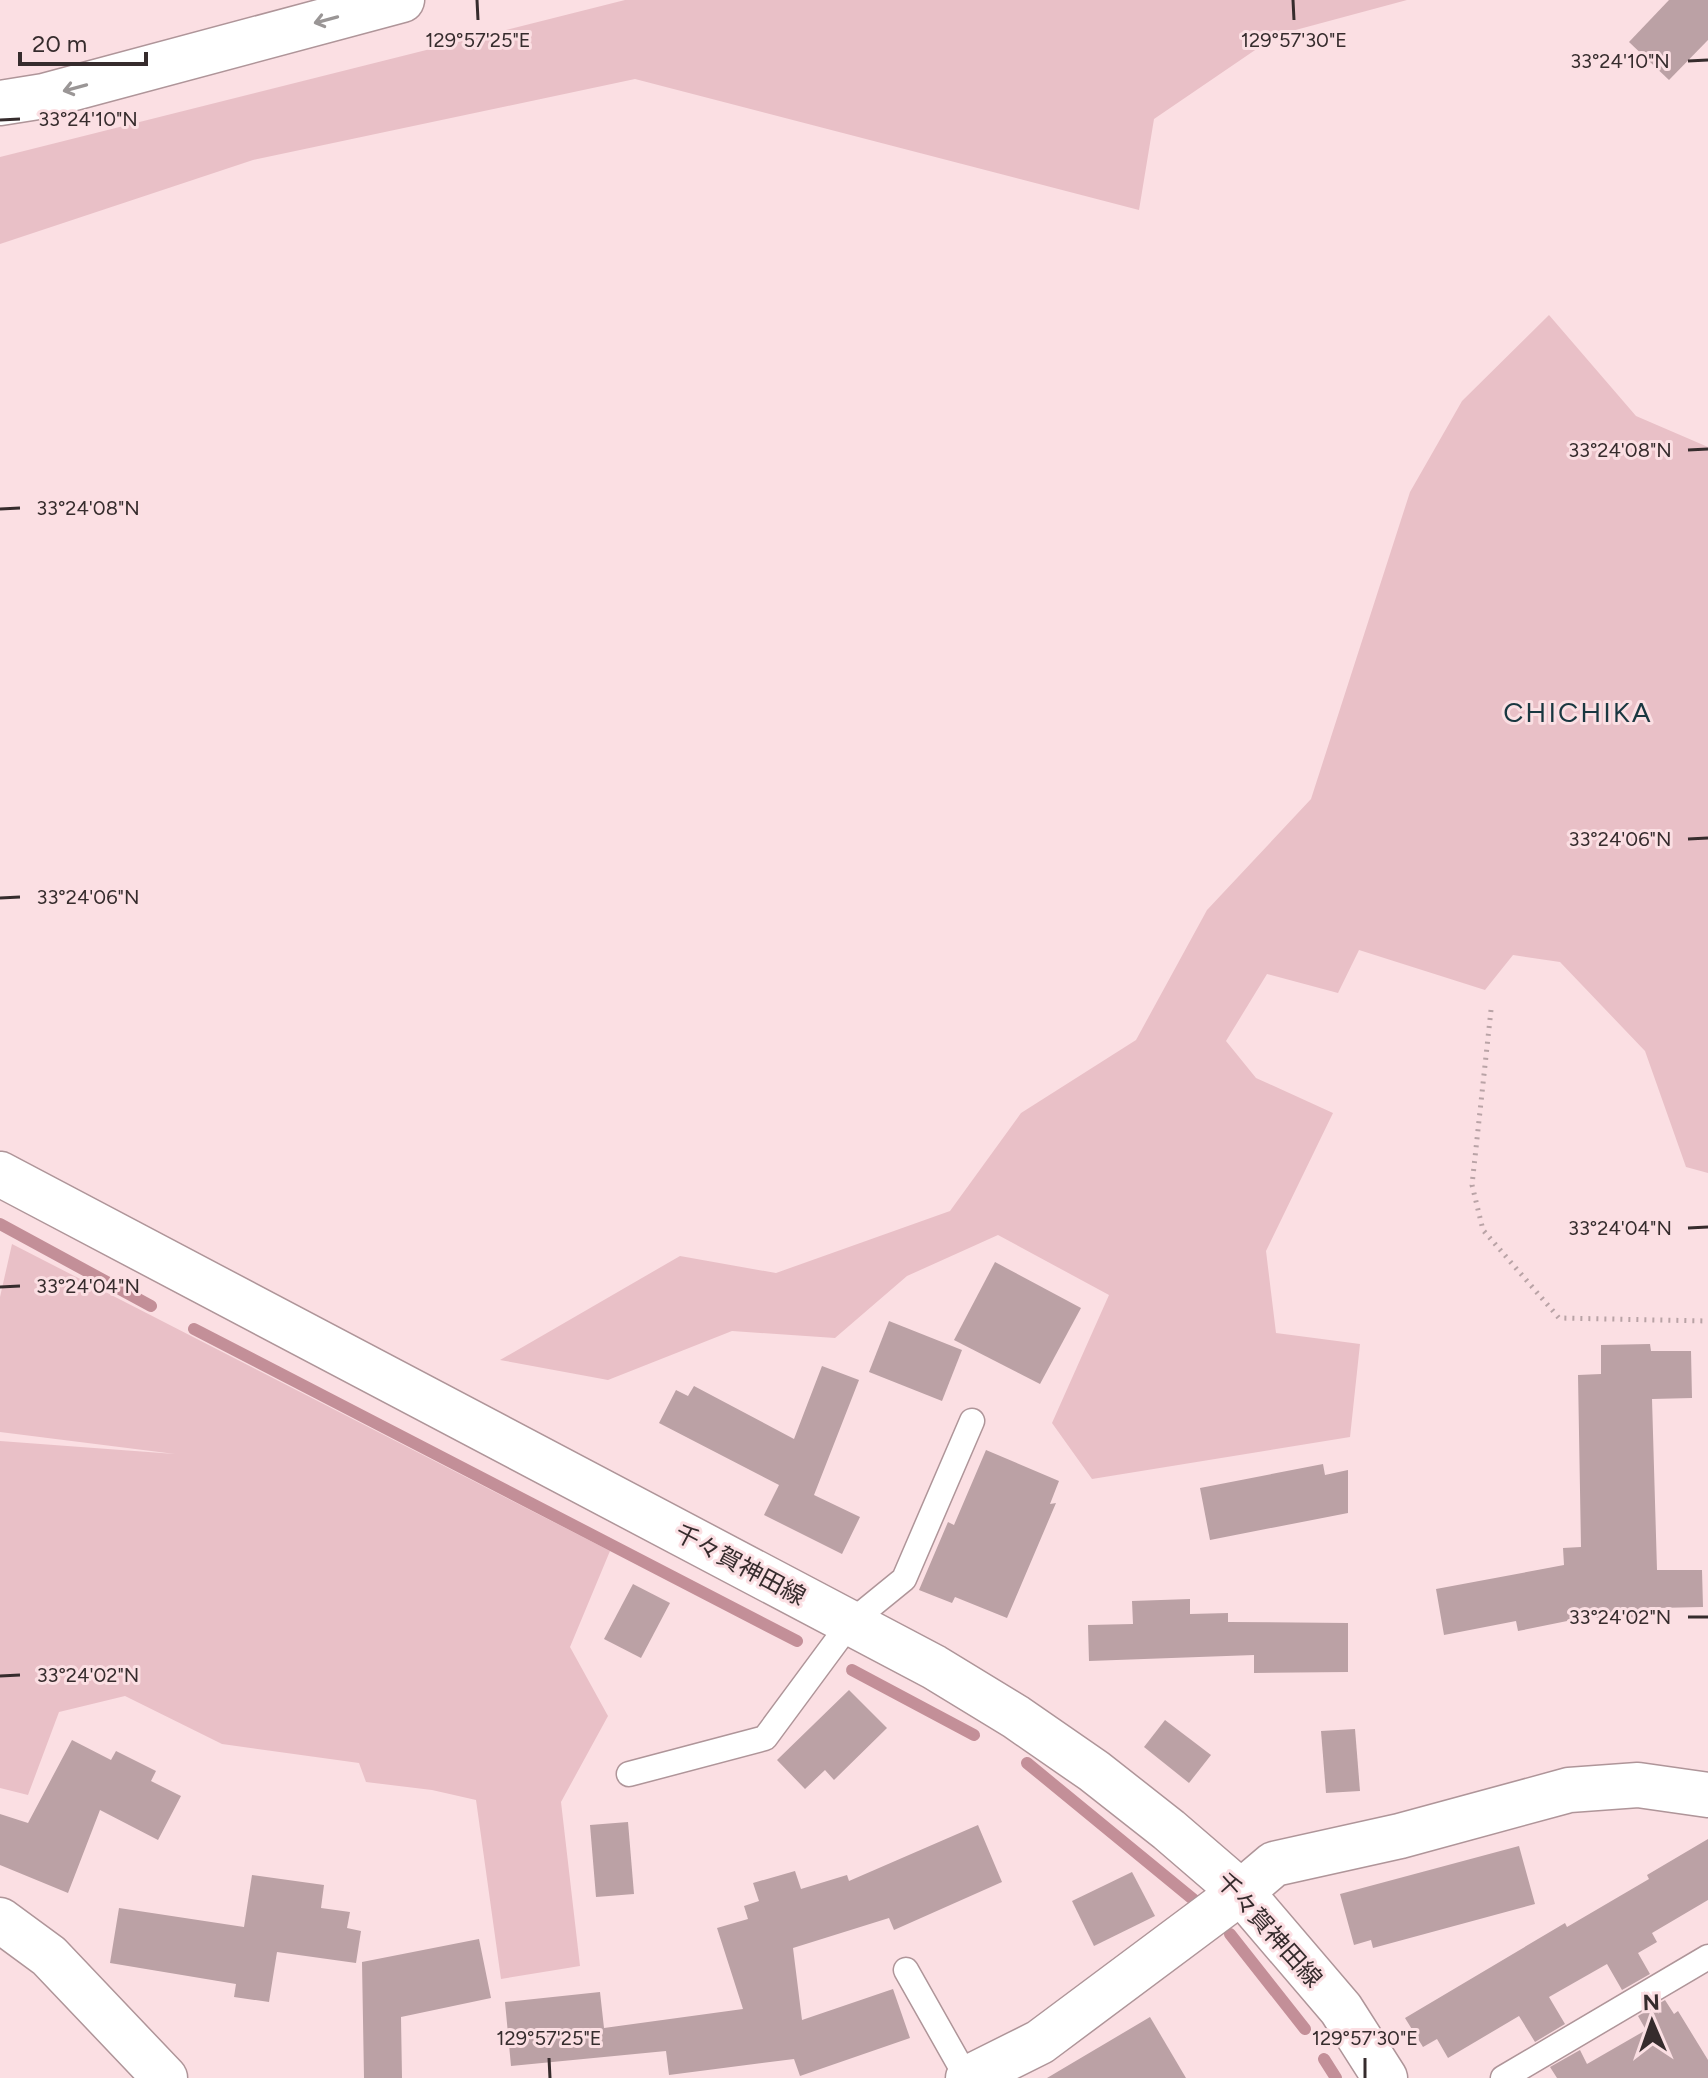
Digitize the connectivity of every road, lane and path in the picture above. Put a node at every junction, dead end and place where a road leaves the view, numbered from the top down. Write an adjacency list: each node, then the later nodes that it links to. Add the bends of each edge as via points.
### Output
1 (402, 0): 2 (main road, one-way to 2, via 44,96)
2 (0, 103)
3 (1491, 1010): 5 (path, via 1472,1185 1483,1230 1559,1318)
4 (0, 1174): 7 (main road, 千々賀神田線)
5 (1708, 1321)
6 (972, 1421): 7 (lane, via 904,1579)
7 (850, 1623): 8 (lane, via 765,1738); 10 (main road, 千々賀神田線, via 934,1667 1042,1735 1169,1830)
8 (629, 1774)
9 (1708, 1795): 10 (main road, via 1638,1785 1569,1790 1274,1864)
10 (1241, 1892): 15 (main road, via 1040,2042); 16 (main road, 千々賀神田線, via 1341,2009)
11 (0, 1920): 14 (main road, via 49,1956)
12 (1708, 1957): 17 (lane)
13 (906, 1970): 15 (lane)
14 (165, 2078)
15 (967, 2078)
16 (1385, 2078)
17 (1503, 2078)

